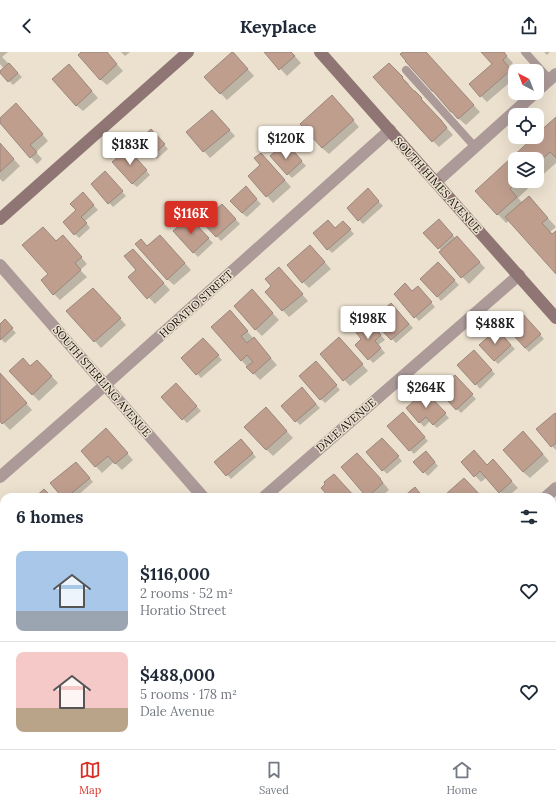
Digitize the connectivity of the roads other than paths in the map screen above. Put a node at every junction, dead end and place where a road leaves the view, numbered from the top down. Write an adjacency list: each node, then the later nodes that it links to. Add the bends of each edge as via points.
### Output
1 (188, 52): 11 (street)
2 (320, 52): 8 (street, SOUTH HIMES AVENUE)
3 (525, 52): 5 (lane)
4 (406, 70): 9 (lane)
5 (553, 77): 6 (street)
6 (544, 85)
7 (527, 100): 9 (street)
8 (390, 130): 10 (street, SOUTH HIMES AVENUE); 15 (street, HORATIO STREET)
9 (475, 147): 10 (street)
10 (436, 182): 13 (street, SOUTH HIMES AVENUE)
11 (0, 219)
12 (0, 265): 15 (street, SOUTH STERLING AVENUE)
13 (519, 275): 14 (street, SOUTH HIMES AVENUE); 18 (street, DALE AVENUE)
14 (556, 318)
15 (106, 385): 16 (street, HORATIO STREET); 17 (street, SOUTH STERLING AVENUE)
16 (0, 477)
17 (200, 493)
18 (269, 493)

